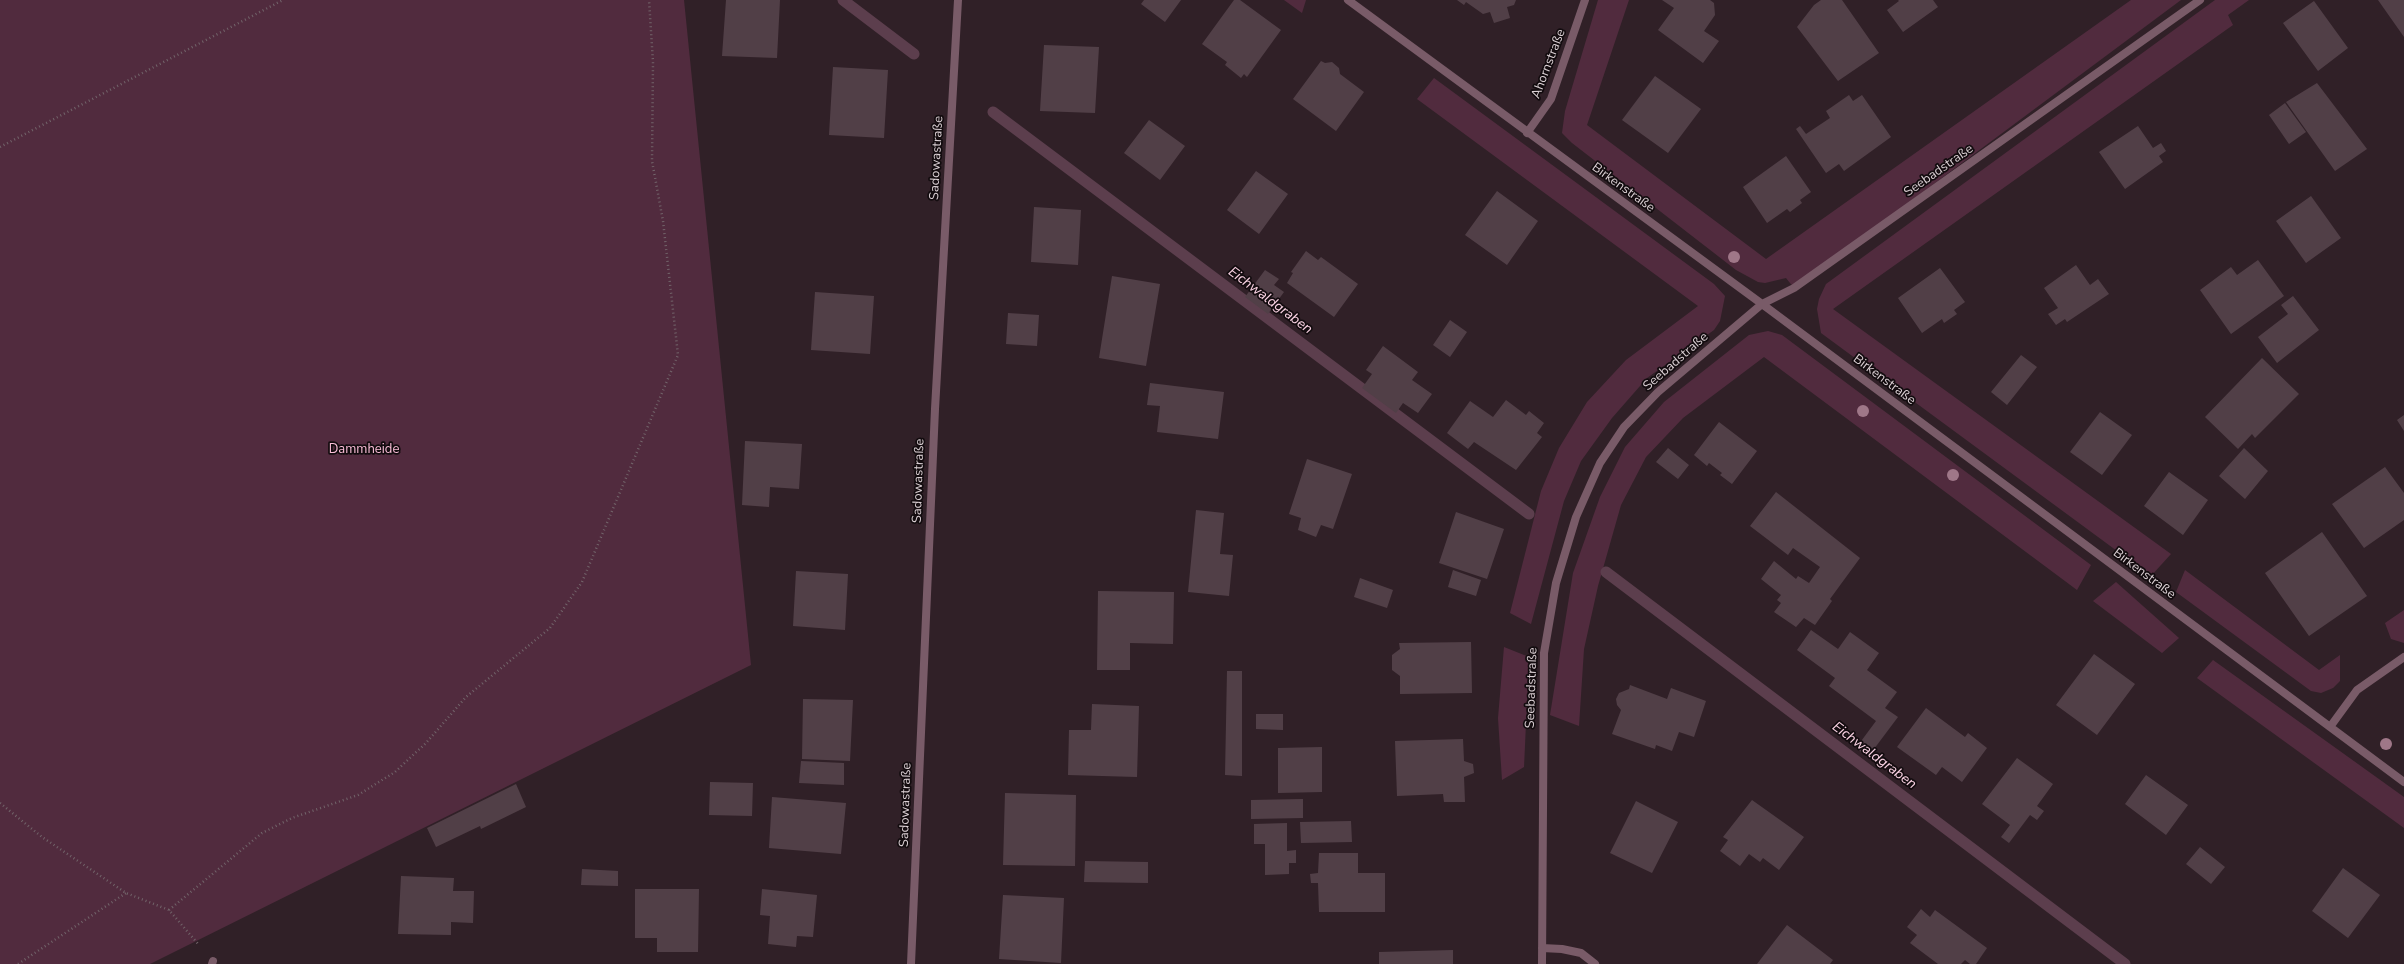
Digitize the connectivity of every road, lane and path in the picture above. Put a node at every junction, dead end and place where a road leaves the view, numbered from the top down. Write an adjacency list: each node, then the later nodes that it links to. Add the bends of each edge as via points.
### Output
1 (283, 0): 8 (path)
2 (649, 0): 15 (path, via 653,62 652,161 663,221 678,355 582,582 550,628 466,697 426,743 395,772 358,794 292,818 262,833)
3 (958, 0): 19 (street, Sadowastraße, via 934,409)
4 (1348, 0): 7 (street, Birkenstraße)
5 (1585, 0): 7 (street, Ahornstraße, via 1551,100)
6 (2200, 0): 9 (street, Seebadstraße, via 1794,288)
7 (1527, 133): 9 (street, Birkenstraße)
8 (0, 148)
9 (1762, 304): 11 (street, Birkenstraße); 16 (street, Seebadstraße, via 1658,392 1624,428 1600,463 1576,517 1556,584 1544,653)
10 (2404, 657): 11 (street, via 2357,690)
11 (2330, 727): 12 (street, Birkenstraße)
12 (2404, 782)
13 (0, 803): 14 (path, via 42,837)
14 (126, 893): 15 (path); 18 (path)
15 (169, 910): 17 (path)
16 (1542, 948): 20 (street, Seebadstraße); 21 (street, via 1581,953)
17 (212, 962)
18 (18, 964)
19 (911, 964)
20 (1542, 964)
21 (1595, 964)

